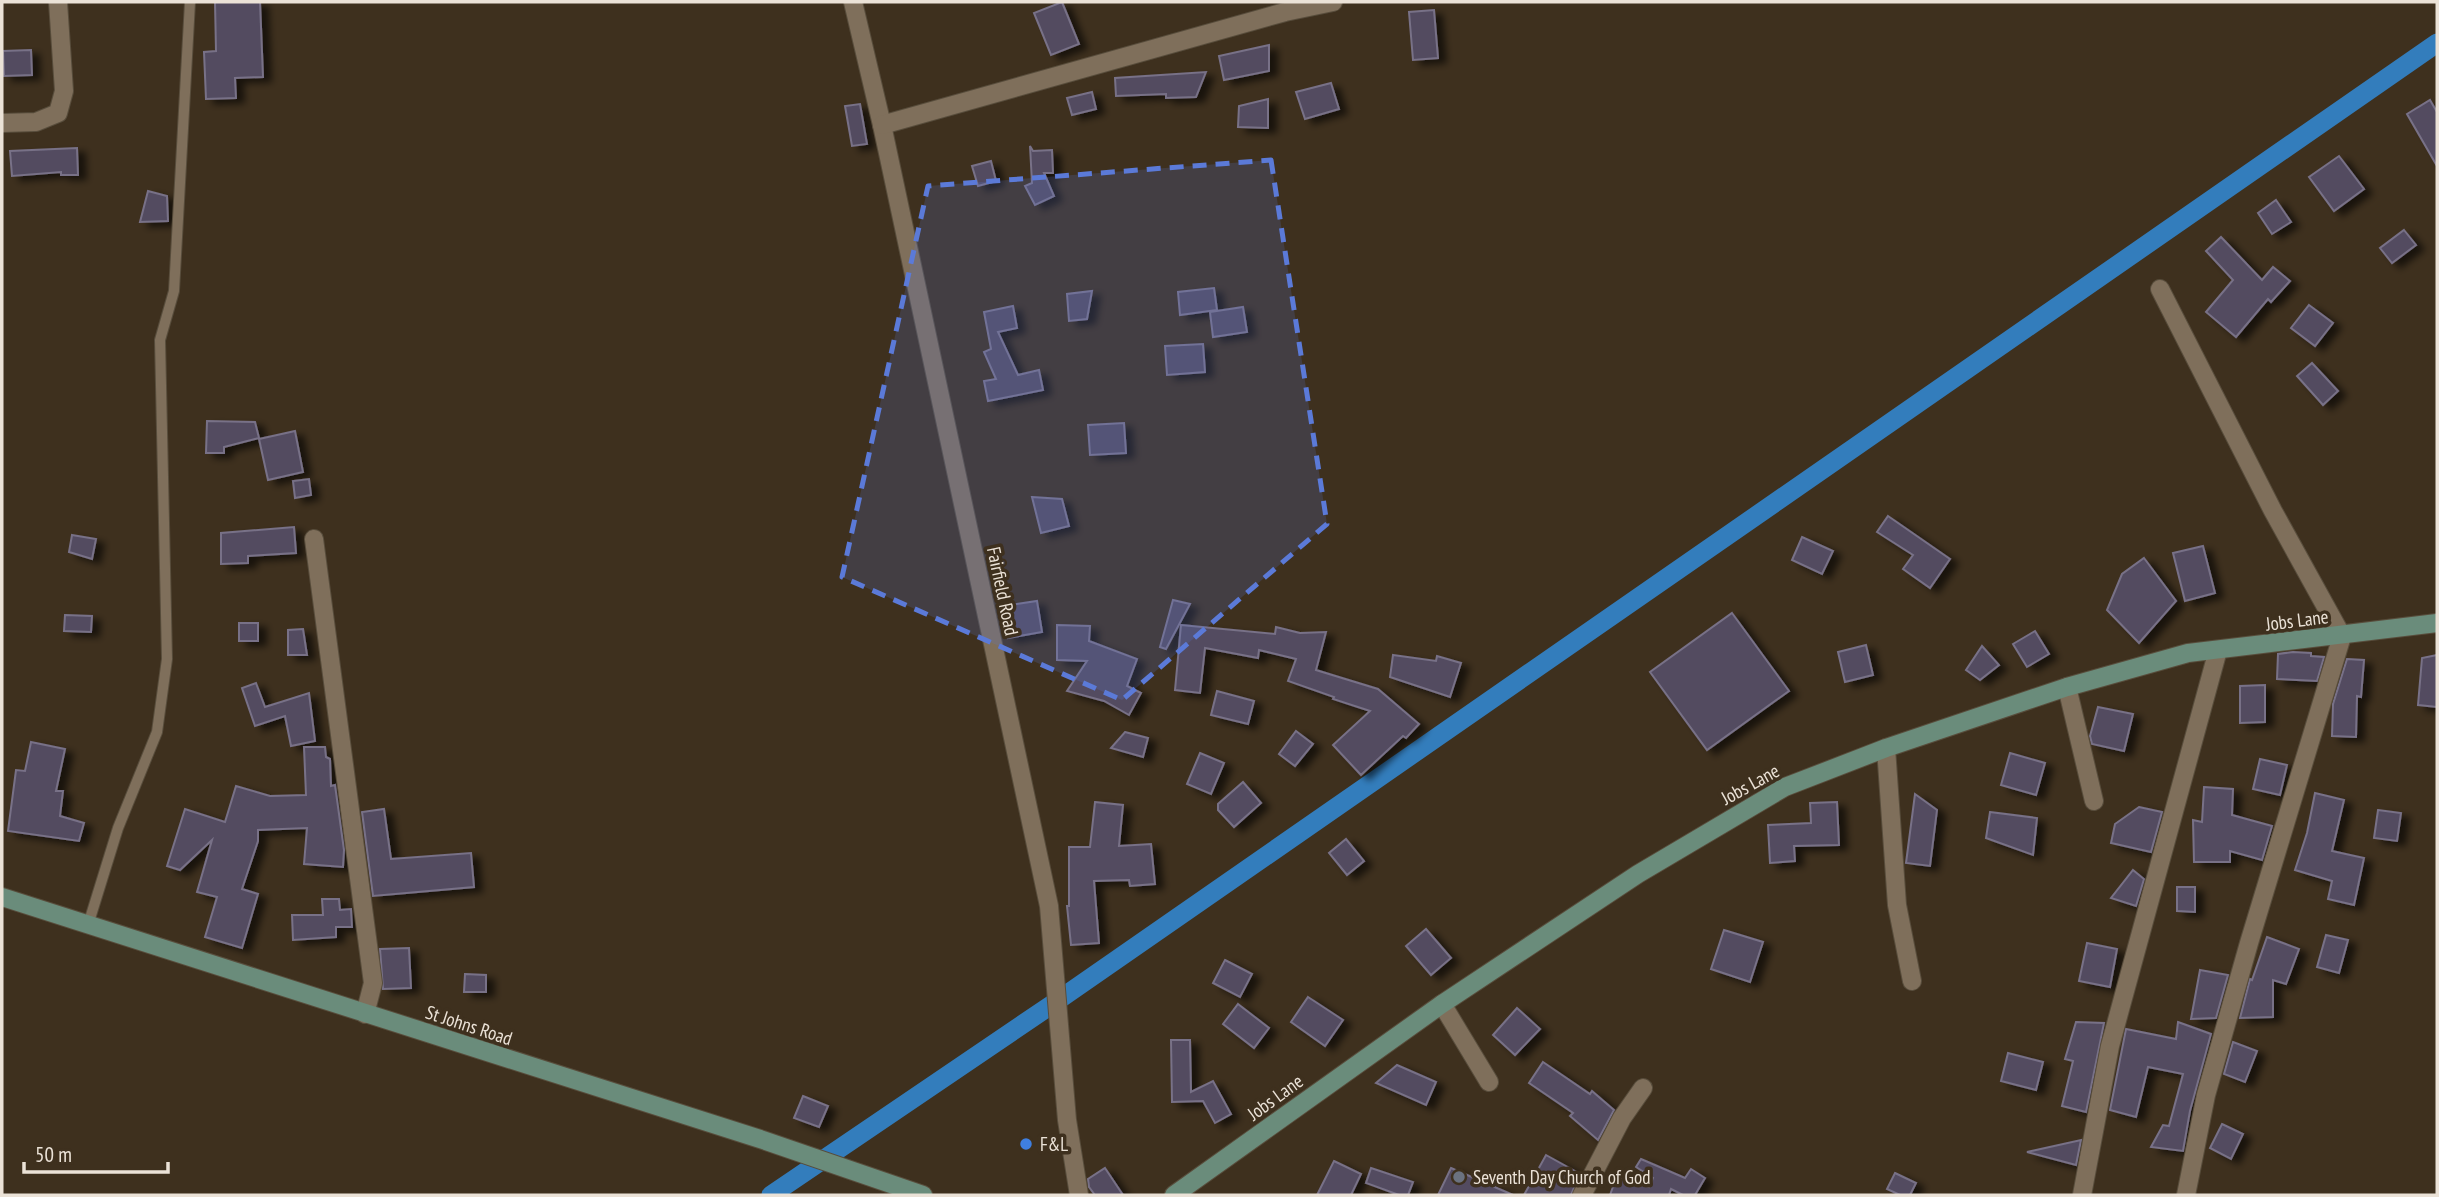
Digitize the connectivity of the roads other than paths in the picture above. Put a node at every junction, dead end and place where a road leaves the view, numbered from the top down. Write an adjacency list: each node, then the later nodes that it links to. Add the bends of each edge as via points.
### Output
1 (58, 2): 5 (street, via 64,91 58,113 36,122)
2 (190, 2): 16 (lane, via 174,291 160,340 167,659 157,732 118,828)
3 (853, 2): 6 (street, Fairfield Road)
4 (1333, 2): 6 (street)
5 (2, 123)
6 (882, 125): 23 (street, Fairfield Road, via 1049,906 1067,1121)
7 (2160, 289): 10 (street)
8 (314, 539): 19 (street, via 373,983)
9 (2437, 623): 10 (street, Jobs Lane)
10 (2342, 636): 11 (street, Jobs Lane); 27 (street, via 2206,1095)
11 (2218, 650): 12 (street, Jobs Lane, via 2188,653); 26 (street, via 2110,1046)
12 (2067, 687): 13 (street, Jobs Lane); 14 (street)
13 (1886, 748): 17 (street, via 1897,905); 18 (street, Jobs Lane, via 1785,787 1638,874)
14 (2094, 801)
15 (2, 897): 16 (street, St Johns Road)
16 (88, 925): 19 (street, St Johns Road)
17 (1912, 981)
18 (1442, 1004): 20 (street); 24 (street, Jobs Lane)
19 (365, 1014): 22 (street, St Johns Road)
20 (1489, 1082)
21 (1643, 1088): 25 (street)
22 (923, 1195)
23 (1079, 1195)
24 (1174, 1195)
25 (1582, 1195)
26 (2082, 1195)
27 (2186, 1195)

